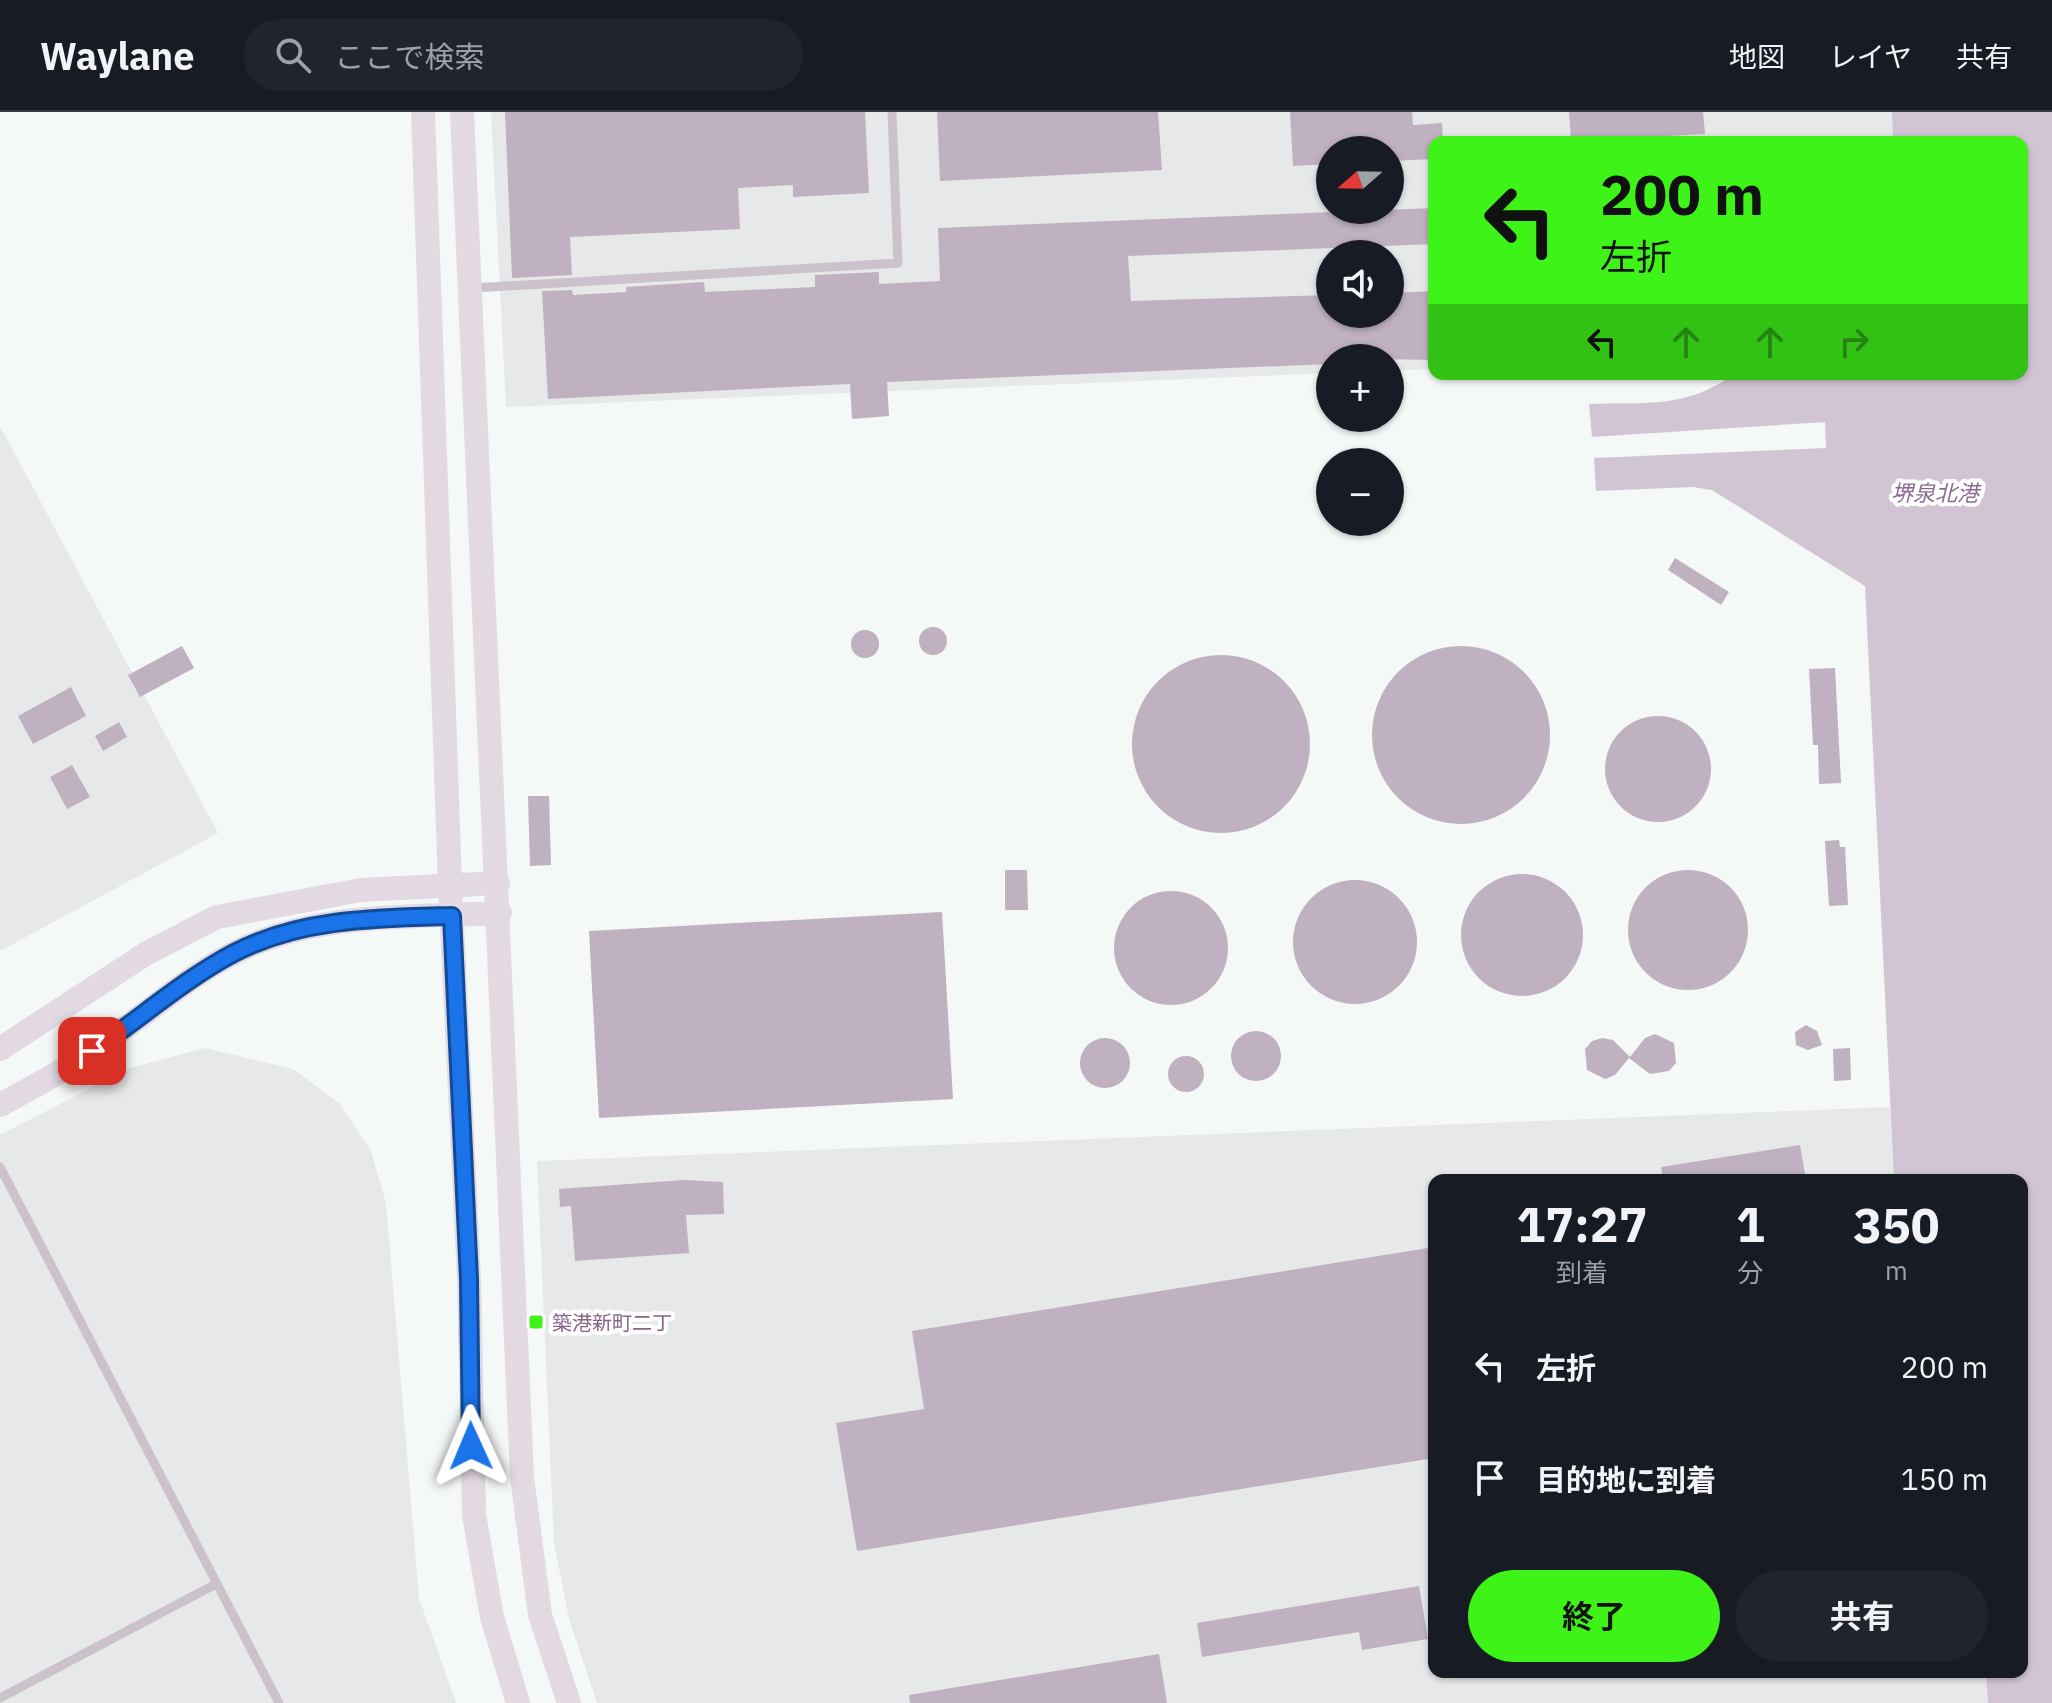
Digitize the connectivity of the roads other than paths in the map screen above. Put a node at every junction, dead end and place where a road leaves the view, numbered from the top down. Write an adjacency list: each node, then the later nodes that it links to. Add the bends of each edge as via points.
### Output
1 (423, 112): 6 (street)
2 (462, 112): 4 (street)
3 (892, 112): 4 (lane, via 898,263)
4 (469, 289): 5 (street)
5 (498, 883): 6 (street); 7 (street)
6 (450, 885): 8 (street); 9 (street, via 329,893 217,917 147,953)
7 (500, 913): 8 (street); 16 (street, via 525,1524 540,1615)
8 (452, 916): 10 (street, via 353,920 237,951 69,1066); 15 (street, via 474,1515 492,1617)
9 (0, 1049)
10 (0, 1105)
11 (0, 1167): 12 (lane)
12 (214, 1585): 13 (lane); 14 (lane)
13 (0, 1698)
14 (279, 1703)
15 (518, 1703)
16 (569, 1703)

